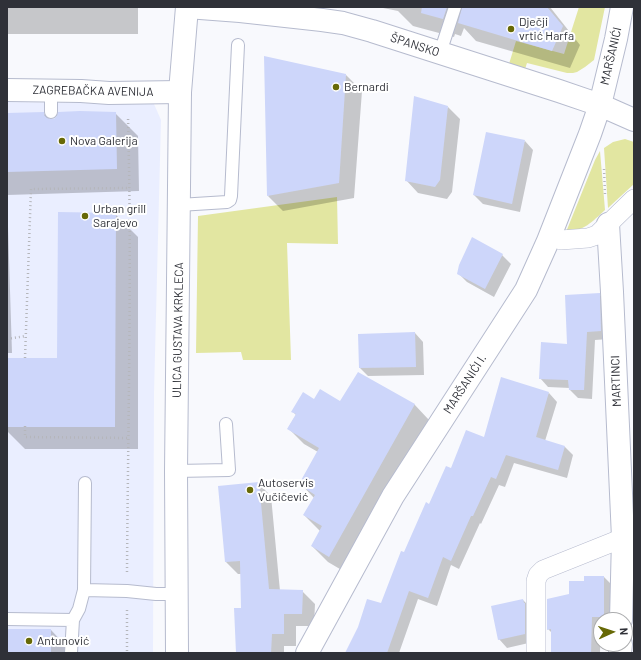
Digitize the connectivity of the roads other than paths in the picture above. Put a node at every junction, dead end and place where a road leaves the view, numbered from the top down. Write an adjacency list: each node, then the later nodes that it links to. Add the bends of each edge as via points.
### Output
1 (187, 7): 5 (street, ŠPANSKO, via 343,23); 8 (street, ULICA GUSTAVA KRKLECA)
2 (455, 7): 5 (lane)
3 (622, 7): 9 (street, MARŠANIĆI)
4 (238, 45): 13 (lane, via 230,200)
5 (440, 53): 9 (street, ŠPANSKO)
6 (7, 90): 7 (street, ZAGREBAČKA AVENIJA)
7 (51, 91): 8 (street, ZAGREBAČKA AVENIJA); 10 (lane)
8 (180, 92): 13 (street, ULICA GUSTAVA KRKLECA)
9 (600, 105): 11 (street, ŠPANSKO); 27 (street, MARŠANIĆI I., via 548,241 526,290 393,496)
10 (51, 112)
11 (634, 120)
12 (634, 199): 14 (street)
13 (179, 205): 17 (street, ULICA GUSTAVA KRKLECA)
14 (608, 224): 15 (street, via 596,235 588,238); 19 (street, MARTINCI)
15 (561, 240)
16 (226, 424): 17 (lane, via 229,470)
17 (176, 472): 21 (street, ULICA GUSTAVA KRKLECA)
18 (85, 483): 20 (lane)
19 (623, 538): 22 (street, MARTINCI); 28 (street, via 543,570 538,575)
20 (84, 590): 21 (lane); 24 (lane)
21 (176, 594): 26 (street, ULICA GUSTAVA KRKLECA)
22 (621, 612)
23 (7, 620): 24 (lane)
24 (73, 620): 25 (lane)
25 (71, 653)
26 (177, 653)
27 (307, 653)
28 (536, 653)

